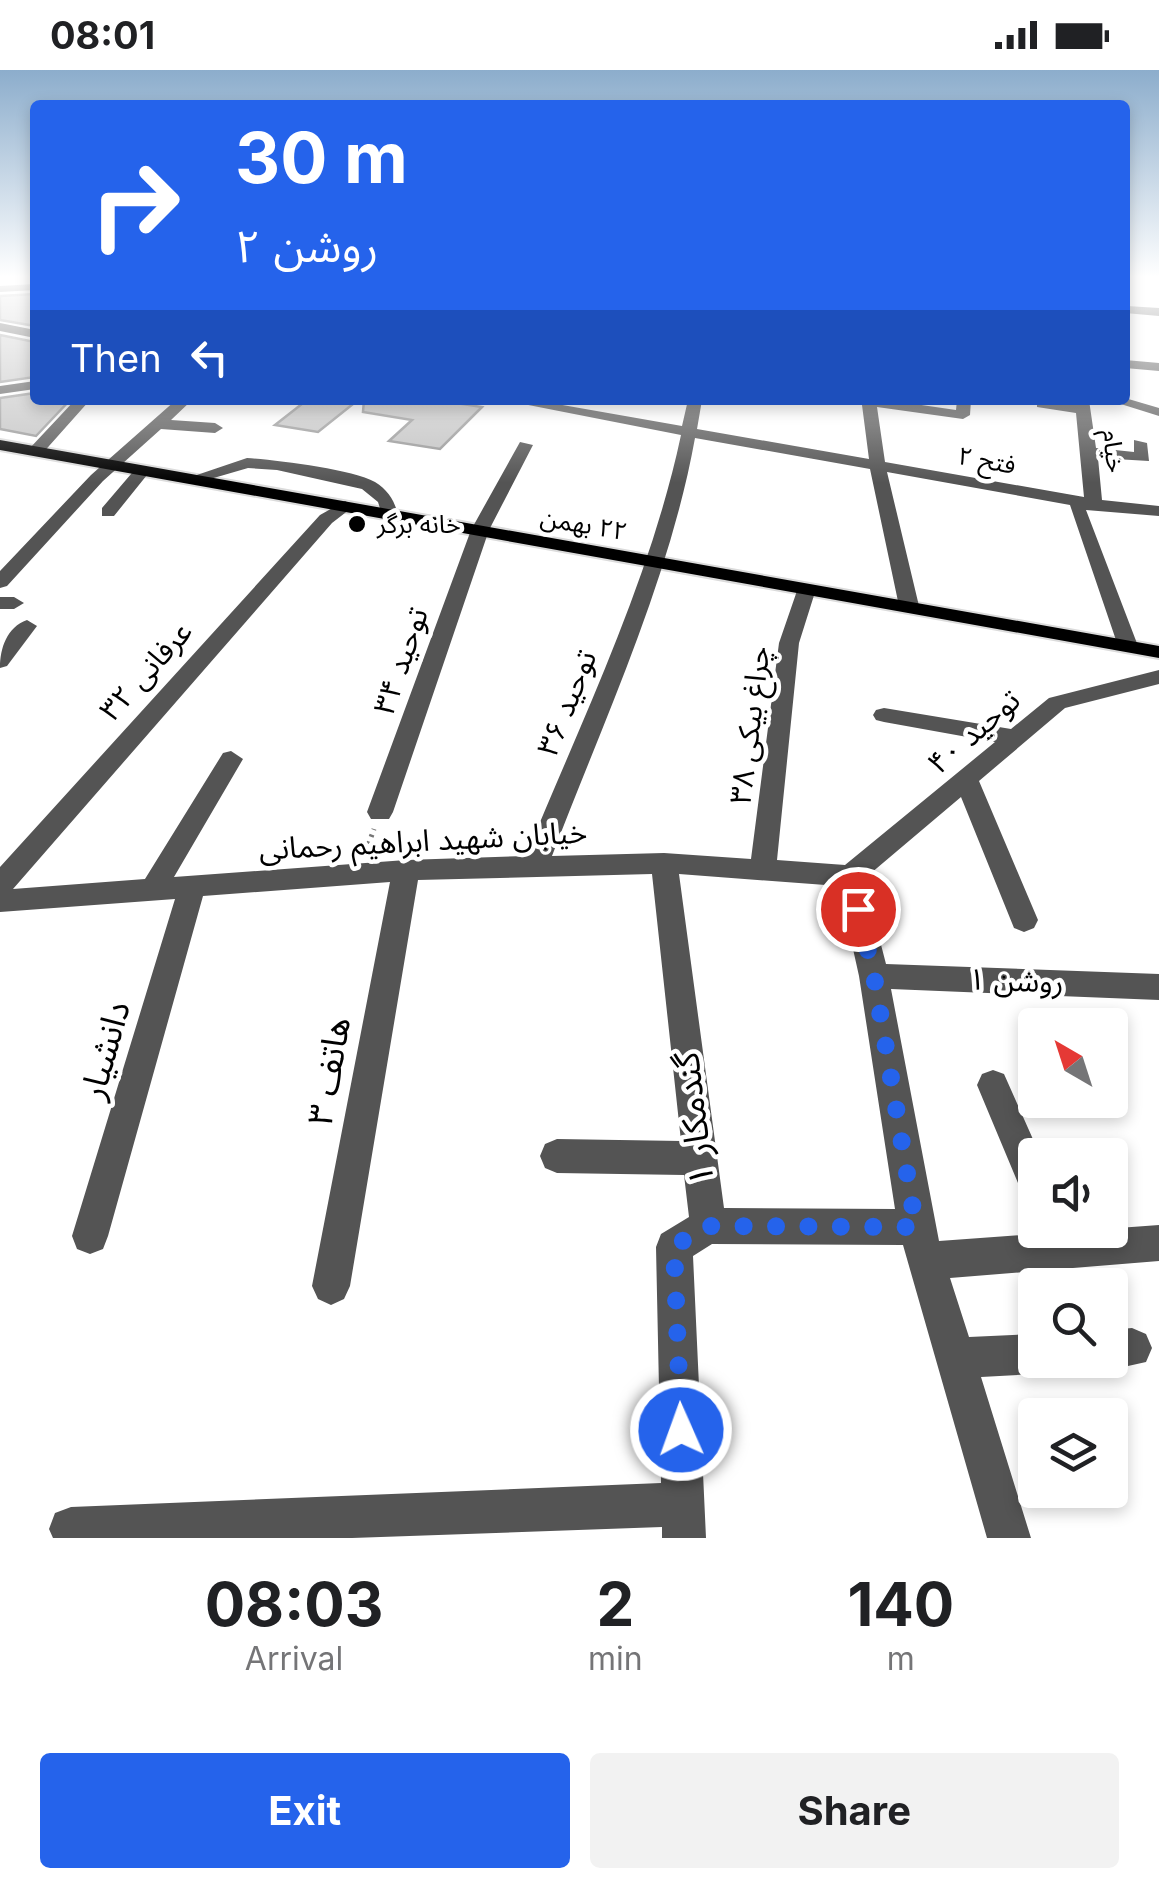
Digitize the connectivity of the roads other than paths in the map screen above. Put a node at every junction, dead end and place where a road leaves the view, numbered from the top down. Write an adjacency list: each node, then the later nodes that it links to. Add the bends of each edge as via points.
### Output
1 (1130, 364): 2 (street)
2 (1159, 366)
3 (1136, 378): 4 (street)
4 (1159, 381)
5 (30, 386): 6 (street)
6 (0, 390)
7 (1130, 404): 16 (street)
8 (78, 405): 24 (street)
9 (179, 405): 18 (street)
10 (538, 405): 20 (street)
11 (693, 405): 20 (street, توحید ۳۶)
12 (866, 405): 28 (street)
13 (895, 405): 14 (street, via 963,414)
14 (964, 405)
15 (1048, 405): 17 (street)
16 (1159, 412)
17 (1098, 413): 25 (street, خیام)
18 (158, 424): 19 (street); 26 (street)
19 (216, 428)
20 (689, 432): 28 (street); 37 (street, توحید ۳۶)
21 (1140, 443): 25 (street, via 1143,458)
22 (0, 445): 24 (main road, ٢٢ بهمن)
23 (526, 445): 36 (street, توحید ۳۴)
24 (36, 452): 26 (main road, ٢٢ بهمن)
25 (1089, 452): 31 (street, خیام, via 1095,498)
26 (111, 464): 27 (main road, ٢٢ بهمن); 38 (street)
27 (144, 470): 29 (main road, ٢٢ بهمن); 34 (street)
28 (880, 475): 30 (street); 31 (street, فتح ۲, via 963,474); 40 (street)
29 (192, 479): 32 (main road, ٢٢ بهمن); 35 (street, via 247,463 277,466 368,485 386,500)
30 (938, 494)
31 (1086, 503): 33 (street, فتح ۲); 42 (street, via 1077,508)
32 (345, 506): 35 (main road, ٢٢ بهمن); 56 (street, عرفانی ۳۲, via 326,519)
33 (1159, 510)
34 (108, 512)
35 (389, 514): 36 (main road, ٢٢ بهمن)
36 (480, 530): 37 (main road, ٢٢ بهمن); 50 (street, توحید ۳۴)
37 (654, 562): 39 (main road, ٢٢ بهمن); 52 (street, توحید ۳۶)
38 (0, 582)
39 (806, 589): 40 (main road, ٢٢ بهمن); 54 (street, چراغ بیکی ۳۸, via 789,643)
40 (909, 606): 42 (main road, ٢٢ بهمن)
41 (27, 626): 43 (street)
42 (1128, 646): 44 (main road, ٢٢ بهمن)
43 (4, 650)
44 (1159, 652)
45 (1159, 677): 47 (street, توحید ۴۰, via 1057,704)
46 (884, 715): 47 (street)
47 (1016, 738): 49 (street, توحید ۴۰)
48 (231, 758): 58 (street)
49 (968, 781): 55 (street, توحید ۴۰); 60 (street)
50 (380, 812)
51 (664, 863): 52 (street, خیابان شهید ابراهیم رحمانی); 54 (street, خیابان شهید ابراهیم رحمانی); 66 (street, گندمکار ۱)
52 (535, 866): 53 (street, خیابان شهید ابراهیم رحمانی)
53 (406, 870): 57 (street, خیابان شهید ابراهیم رحمانی); 73 (street, هاتف ۳)
54 (763, 870): 55 (street, خیابان شهید ابراهیم رحمانی)
55 (850, 876): 61 (street)
56 (0, 885)
57 (192, 886): 58 (street, خیابان شهید ابراهیم رحمانی); 68 (street, دانشیار)
58 (152, 891): 59 (street, خیابان شهید ابراهیم رحمانی)
59 (0, 901)
60 (1024, 920)
61 (874, 976): 62 (street, روشن ۱); 72 (street)
62 (1159, 987)
63 (994, 1085): 64 (street)
64 (1018, 1142)
65 (557, 1156): 66 (street)
66 (698, 1158): 67 (street, گندمکار ۱)
67 (708, 1226): 72 (street); 76 (street, گندمکار ۱, via 674,1246)
68 (90, 1236)
69 (1018, 1241): 72 (street)
70 (1128, 1242): 71 (street)
71 (1159, 1243)
72 (921, 1244): 75 (street)
73 (332, 1286)
74 (1018, 1355): 75 (street)
75 (955, 1358): 80 (street)
76 (684, 1521): 77 (street)
77 (392, 1526): 79 (street)
78 (71, 1529): 79 (street)
79 (188, 1530)
80 (1009, 1538)

